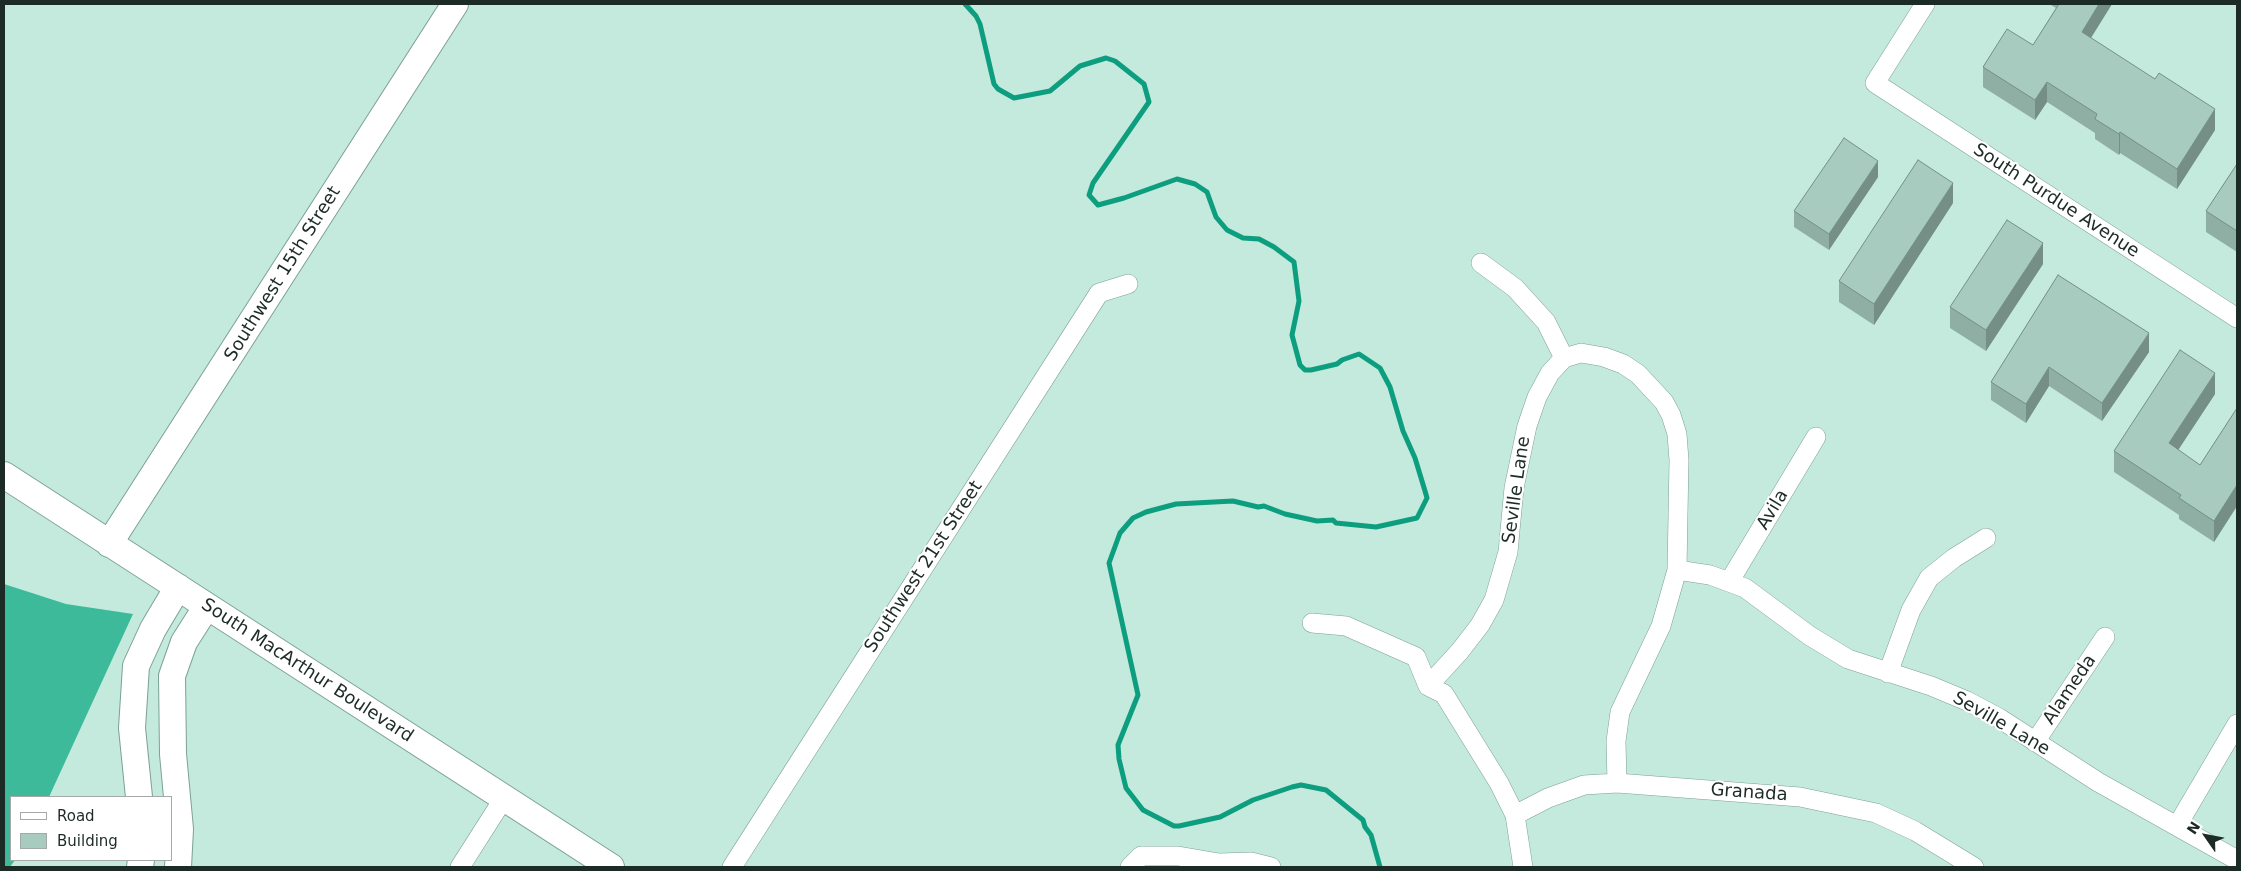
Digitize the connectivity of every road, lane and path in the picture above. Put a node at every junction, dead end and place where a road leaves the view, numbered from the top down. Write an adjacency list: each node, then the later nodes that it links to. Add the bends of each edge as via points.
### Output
1 (455, 4): 10 (main road, Southwest 15th Street)
2 (1925, 4): 5 (street, South Purdue Avenue, via 1875,83)
3 (1480, 263): 6 (street, via 1515,288 1540,315)
4 (1128, 284): 32 (street, Southwest 21st Street, via 1099,293)
5 (2237, 318)
6 (1564, 358): 11 (street, via 1581,353 1623,364 1651,386 1671,415 1677,434 1679,460); 18 (street, Seville Lane, via 1550,373 1527,426 1514,488 1508,552 1494,600 1475,631)
7 (1816, 437): 12 (street, Avila)
8 (4, 475): 10 (main road, South MacArthur Boulevard)
9 (1986, 538): 17 (street, via 1929,578 1911,610)
10 (110, 544): 13 (main road, South MacArthur Boulevard)
11 (1677, 570): 12 (street, Seville Lane); 23 (street, via 1662,626 1620,712 1616,741)
12 (1729, 582): 17 (street, Seville Lane, via 1745,588 1828,648)
13 (178, 588): 14 (main road, South MacArthur Boulevard); 22 (main road, via 153,629 136,666 132,728)
14 (207, 606): 21 (main road, via 184,642 172,676); 25 (main road, South MacArthur Boulevard)
15 (1312, 623): 18 (street, via 1346,626 1416,657)
16 (2105, 637): 20 (street, Alameda)
17 (1888, 673): 20 (street, Seville Lane, via 1967,701)
18 (1428, 686): 26 (street, via 1444,694)
19 (2237, 724): 27 (street)
20 (2035, 742): 27 (street, Seville Lane)
21 (172, 754): 22 (main road); 29 (main road, via 180,829)
22 (135, 756): 24 (main road)
23 (1617, 783): 26 (street, Granada, via 1584,785); 36 (street, Granada, via 1800,797 1843,805 1876,813 1916,831)
24 (139, 796)
25 (504, 798): 30 (street); 31 (main road, South MacArthur Boulevard)
26 (1515, 815): 35 (street)
27 (2177, 826): 28 (street, Seville Lane)
28 (2237, 860)
29 (178, 867)
30 (460, 867)
31 (611, 867)
32 (732, 867)
33 (1130, 867): 34 (street, via 1141,856 1178,856 1219,863 1251,862)
34 (1271, 867)
35 (1524, 867)
36 (1974, 867)

